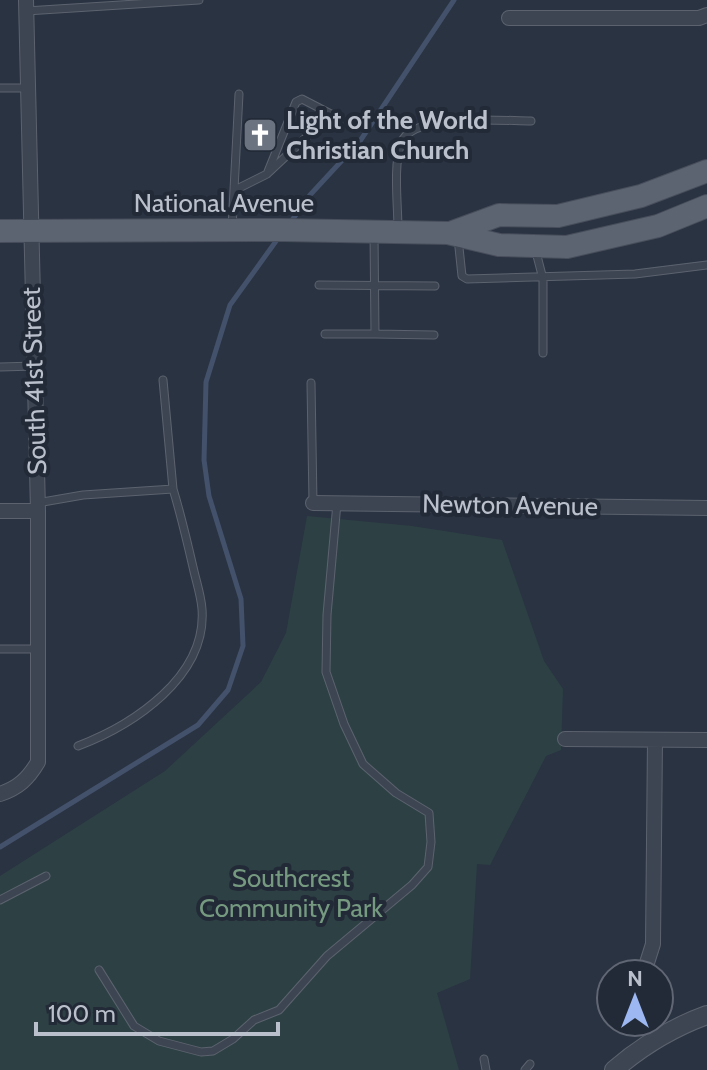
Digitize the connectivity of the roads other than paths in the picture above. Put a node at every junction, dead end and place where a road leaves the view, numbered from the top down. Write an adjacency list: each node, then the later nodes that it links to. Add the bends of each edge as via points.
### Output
1 (199, 0): 2 (lane)
2 (26, 6): 6 (street, South 41st Street)
3 (707, 15): 4 (street)
4 (509, 18)
5 (0, 88): 6 (lane)
6 (27, 88): 16 (street, South 41st Street)
7 (239, 94): 11 (lane)
8 (531, 121): 18 (lane, via 446,121 409,132 398,159)
9 (707, 171): 12 (main road, National Avenue)
10 (267, 174): 10 (lane, via 296,102 302,99 331,114); 11 (lane)
11 (235, 190): 14 (lane)
12 (641, 196): 19 (main road, National Avenue, via 558,216 499,215); 20 (main road, via 596,222 539,233)
13 (707, 206): 20 (main road, National Avenue, via 658,226 582,244)
14 (235, 230): 16 (main road, National Avenue); 17 (main road, National Avenue)
15 (0, 231): 16 (main road, National Avenue)
16 (30, 231): 30 (street, South 41st Street)
17 (374, 232): 18 (main road, National Avenue); 25 (lane)
18 (398, 232): 19 (main road, National Avenue)
19 (453, 234): 20 (main road, National Avenue, via 499,245); 22 (lane, via 467,279)
20 (534, 246): 22 (lane)
21 (707, 265): 22 (lane)
22 (543, 279): 29 (lane)
23 (319, 285): 25 (lane)
24 (435, 286): 25 (lane)
25 (375, 287): 27 (lane)
26 (325, 334): 27 (lane)
27 (375, 334): 28 (lane)
28 (434, 335)
29 (543, 353)
30 (35, 366): 31 (lane); 37 (street, South 41st Street)
31 (0, 367)
32 (163, 380): 34 (lane)
33 (311, 383): 35 (lane)
34 (173, 489): 37 (lane, via 83,495); 45 (lane, via 202,609 198,639 177,679 154,705)
35 (313, 503): 36 (street, Newton Avenue)
36 (337, 503): 38 (street, Newton Avenue); 50 (lane, via 326,672 363,764 429,813 428,867 327,956 279,1010 254,1020 213,1051 159,1041 134,1026)
37 (38, 507): 39 (street); 41 (street, South 41st Street)
38 (707, 508)
39 (0, 511)
40 (0, 649): 41 (lane)
41 (38, 649): 46 (street, South 41st Street, via 38,762 15,789)
42 (565, 739): 43 (street)
43 (655, 740): 44 (street); 49 (street, via 653,944)
44 (707, 740)
45 (78, 746)
46 (0, 794)
47 (46, 876): 48 (lane)
48 (0, 900)
49 (649, 958)
50 (99, 970)
51 (707, 1015): 54 (street, via 663,1033)
52 (484, 1059): 53 (lane)
53 (486, 1070)
54 (614, 1070)

